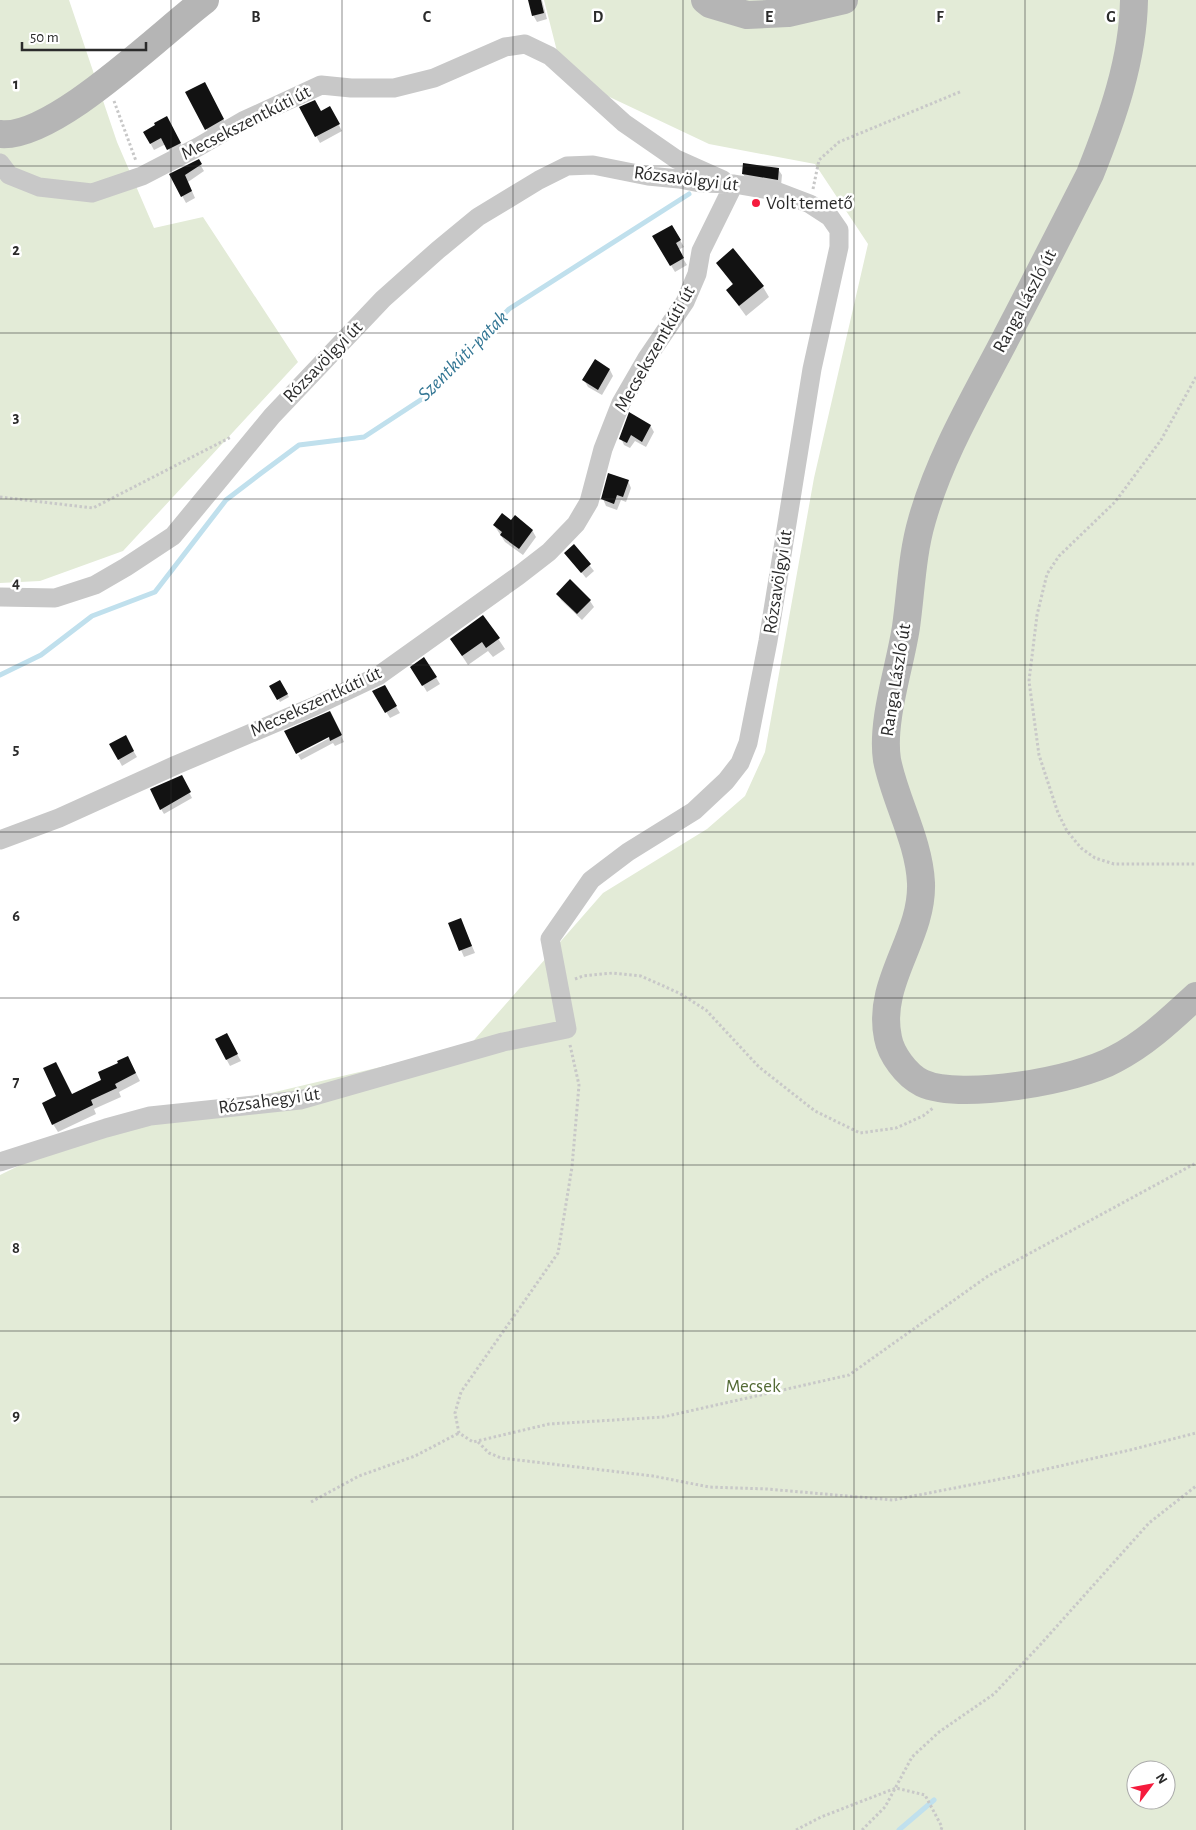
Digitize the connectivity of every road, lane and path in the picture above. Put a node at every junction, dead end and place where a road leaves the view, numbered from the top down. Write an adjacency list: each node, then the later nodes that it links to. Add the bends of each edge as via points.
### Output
1 (205, 0): 7 (main road, via 83,99 29,129)
2 (705, 0): 3 (main road, via 747,15 788,13)
3 (844, 0)
4 (1134, 0): 21 (main road, Ranga László út, via 1134,23 1123,78 1090,174 952,439 920,524 906,629 885,744 919,862 921,886 915,926 888,996 886,1016 888,1039 909,1074 921,1083)
5 (962, 91): 11 (path, via 839,142 819,160)
6 (113, 100): 9 (path)
7 (0, 134)
8 (0, 163): 9 (street, Mecsekszentkúti út, via 9,175 39,187 92,193)
9 (142, 176): 10 (street, Mecsekszentkúti út, via 243,121 321,85 394,88 434,78 505,47 525,44 550,56 624,123 676,159)
10 (734, 184): 11 (street, Rózsavölgyi út, via 776,191); 15 (street, Rózsavölgyi út, via 648,176 593,165 567,166 539,180 478,216 383,299 272,416 173,536 95,585 55,598); 16 (street, Mecsekszentkúti út, via 701,250 697,274 685,302 621,403 603,449 589,502 576,524 548,552 378,676 59,818)
11 (810, 204): 18 (street, Rózsavölgyi út, via 835,223 839,230 839,247 812,369 768,641 748,743 731,775 694,810 591,880 550,938)
12 (1196, 376): 17 (path, via 1156,448 1115,502 1059,556 1047,574 1037,615 1029,681 1039,755 1058,813 1081,848 1114,864)
13 (238, 433): 14 (path, via 93,508)
14 (0, 497)
15 (0, 597)
16 (0, 840)
17 (1196, 864)
18 (558, 984): 20 (street, Rózsavölgyi út); 21 (path, via 583,976 613,973 641,976 678,993 706,1010 759,1067 814,1111 860,1133 896,1128 923,1116)
19 (1196, 996): 21 (main road, Ranga László út, via 1143,1042 1113,1061 1026,1084)
20 (567, 1029): 22 (street, Rózsahegyi út, via 502,1042 300,1100 150,1116); 24 (path, via 579,1085 572,1167 558,1254 461,1392 455,1414)
21 (958, 1090)
22 (0, 1162)
23 (1196, 1162): 26 (path, via 988,1276 849,1375 663,1417 549,1424)
24 (460, 1433): 26 (path); 28 (path, via 415,1456 359,1476)
25 (1196, 1433): 26 (path, via 1016,1476 893,1500 709,1487 653,1476 501,1458)
26 (478, 1442)
27 (1196, 1486): 29 (path, via 1148,1523 994,1694 939,1732 912,1757)
28 (311, 1502)
29 (896, 1788): 30 (path); 31 (path, via 885,1807); 32 (path, via 925,1795 942,1826)
30 (796, 1830)
31 (862, 1830)
32 (941, 1830)

